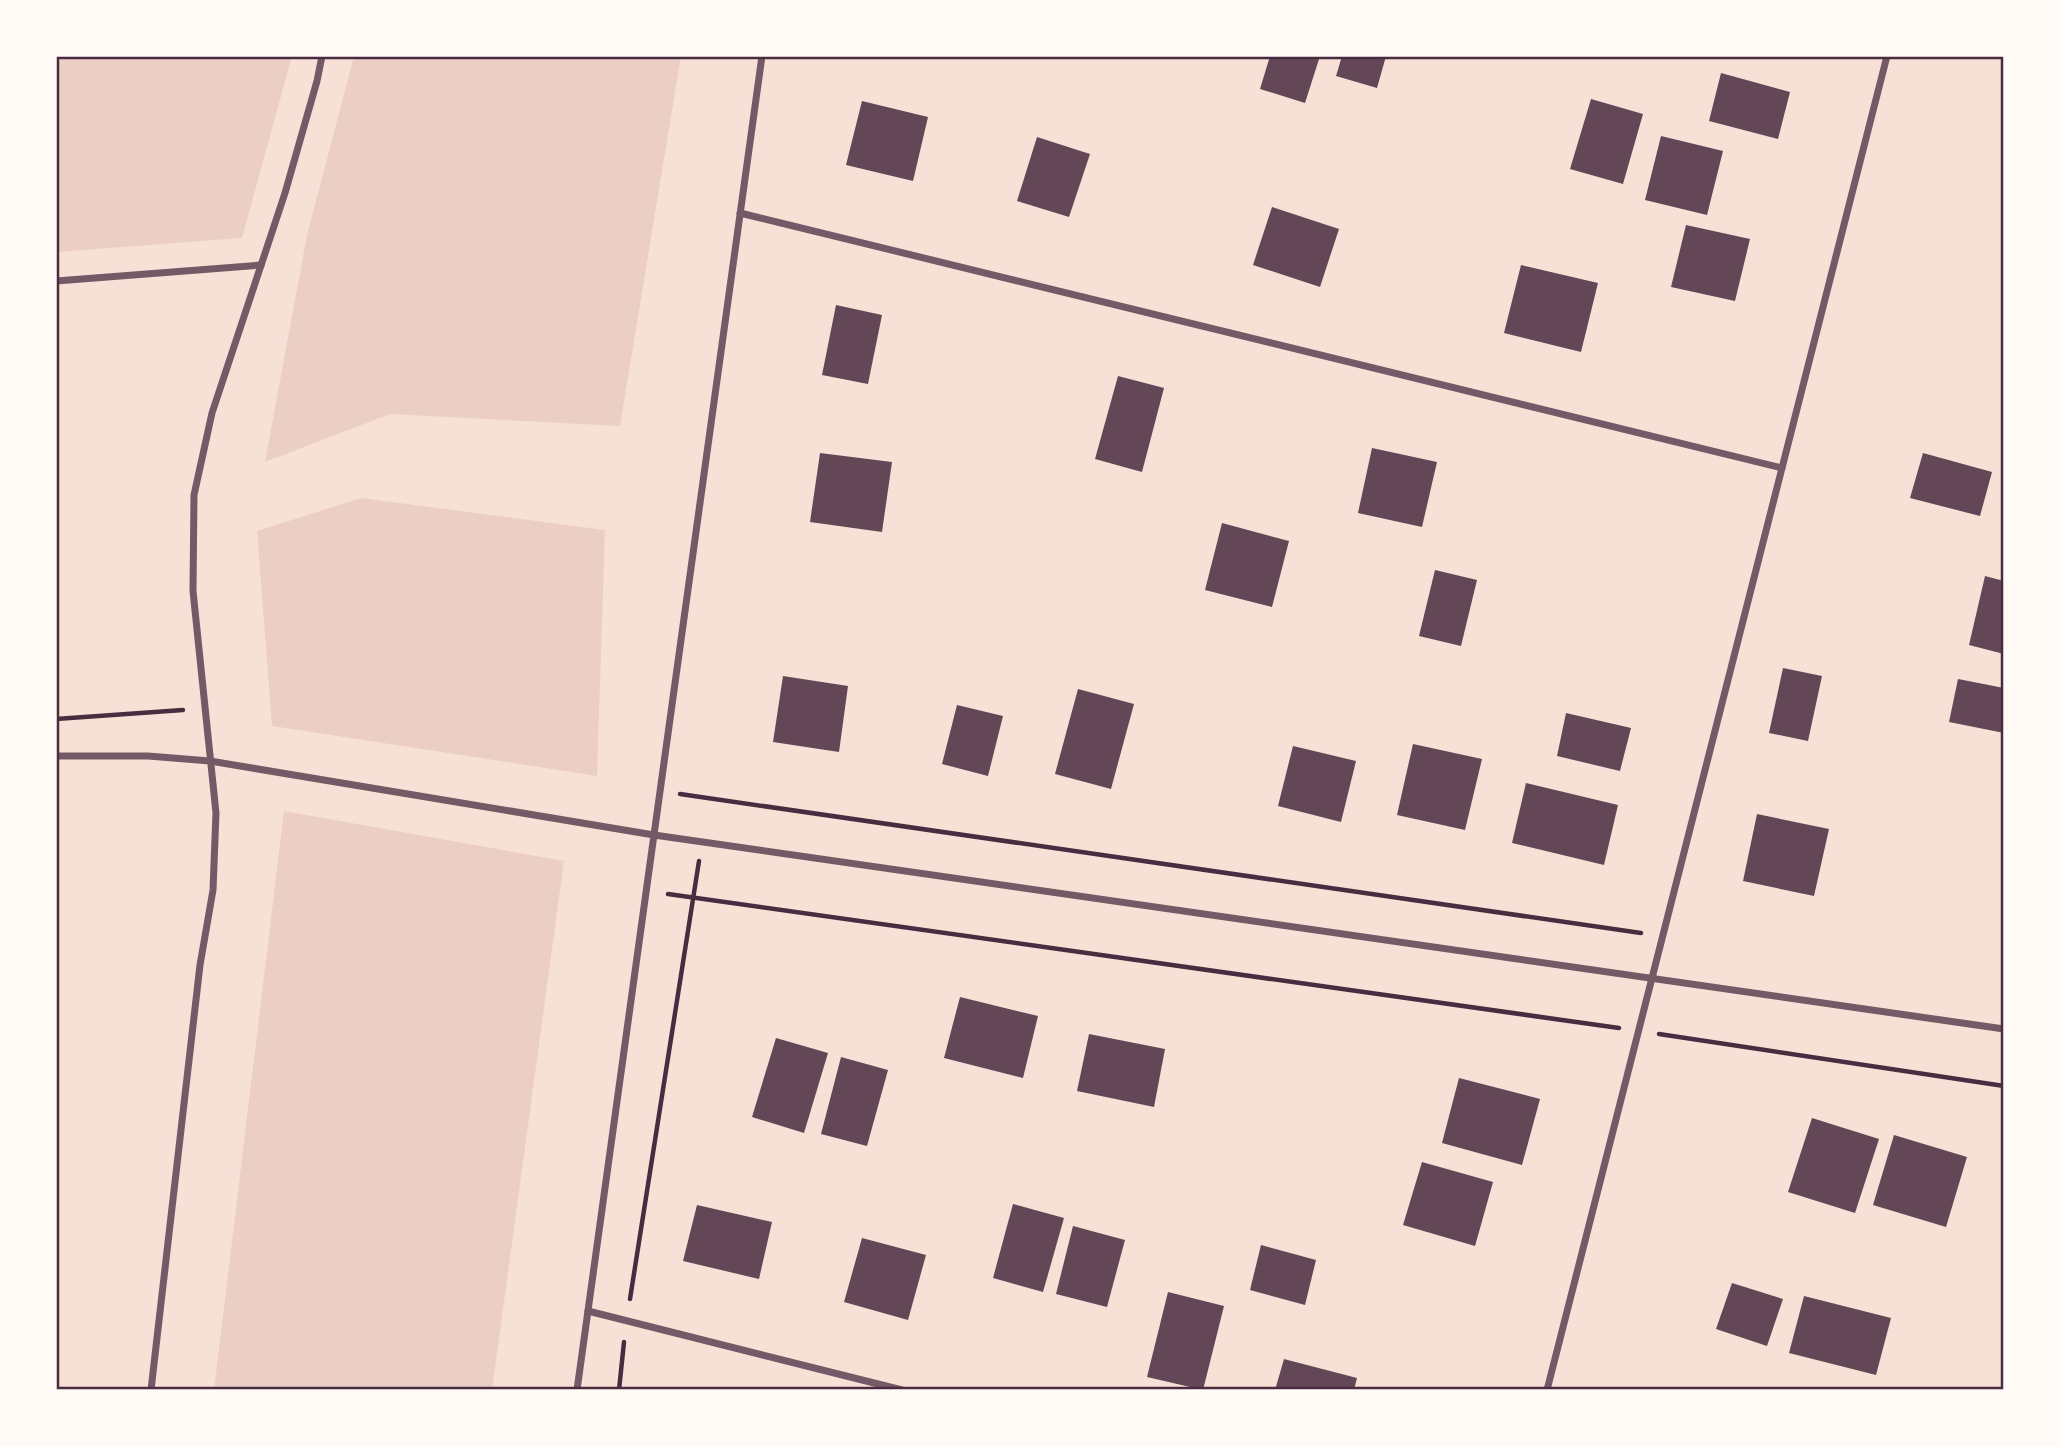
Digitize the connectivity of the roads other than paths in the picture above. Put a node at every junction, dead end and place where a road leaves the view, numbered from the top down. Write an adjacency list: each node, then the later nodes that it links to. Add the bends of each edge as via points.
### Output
1 (321, 56): 5 (street)
2 (762, 56): 4 (street)
3 (1887, 56): 7 (street)
4 (740, 213): 7 (street); 10 (street)
5 (261, 265): 6 (street); 9 (street, via 212,413 194,495 193,591)
6 (56, 281)
7 (1782, 468): 11 (street)
8 (56, 756): 9 (street, via 148,755)
9 (210, 761): 10 (street); 14 (street, via 216,813 213,890 200,965)
10 (654, 835): 11 (street); 13 (street)
11 (1652, 978): 12 (street); 17 (street)
12 (2004, 1029)
13 (588, 1311): 15 (street); 16 (street)
14 (151, 1390)
15 (577, 1390)
16 (902, 1390)
17 (1547, 1390)

